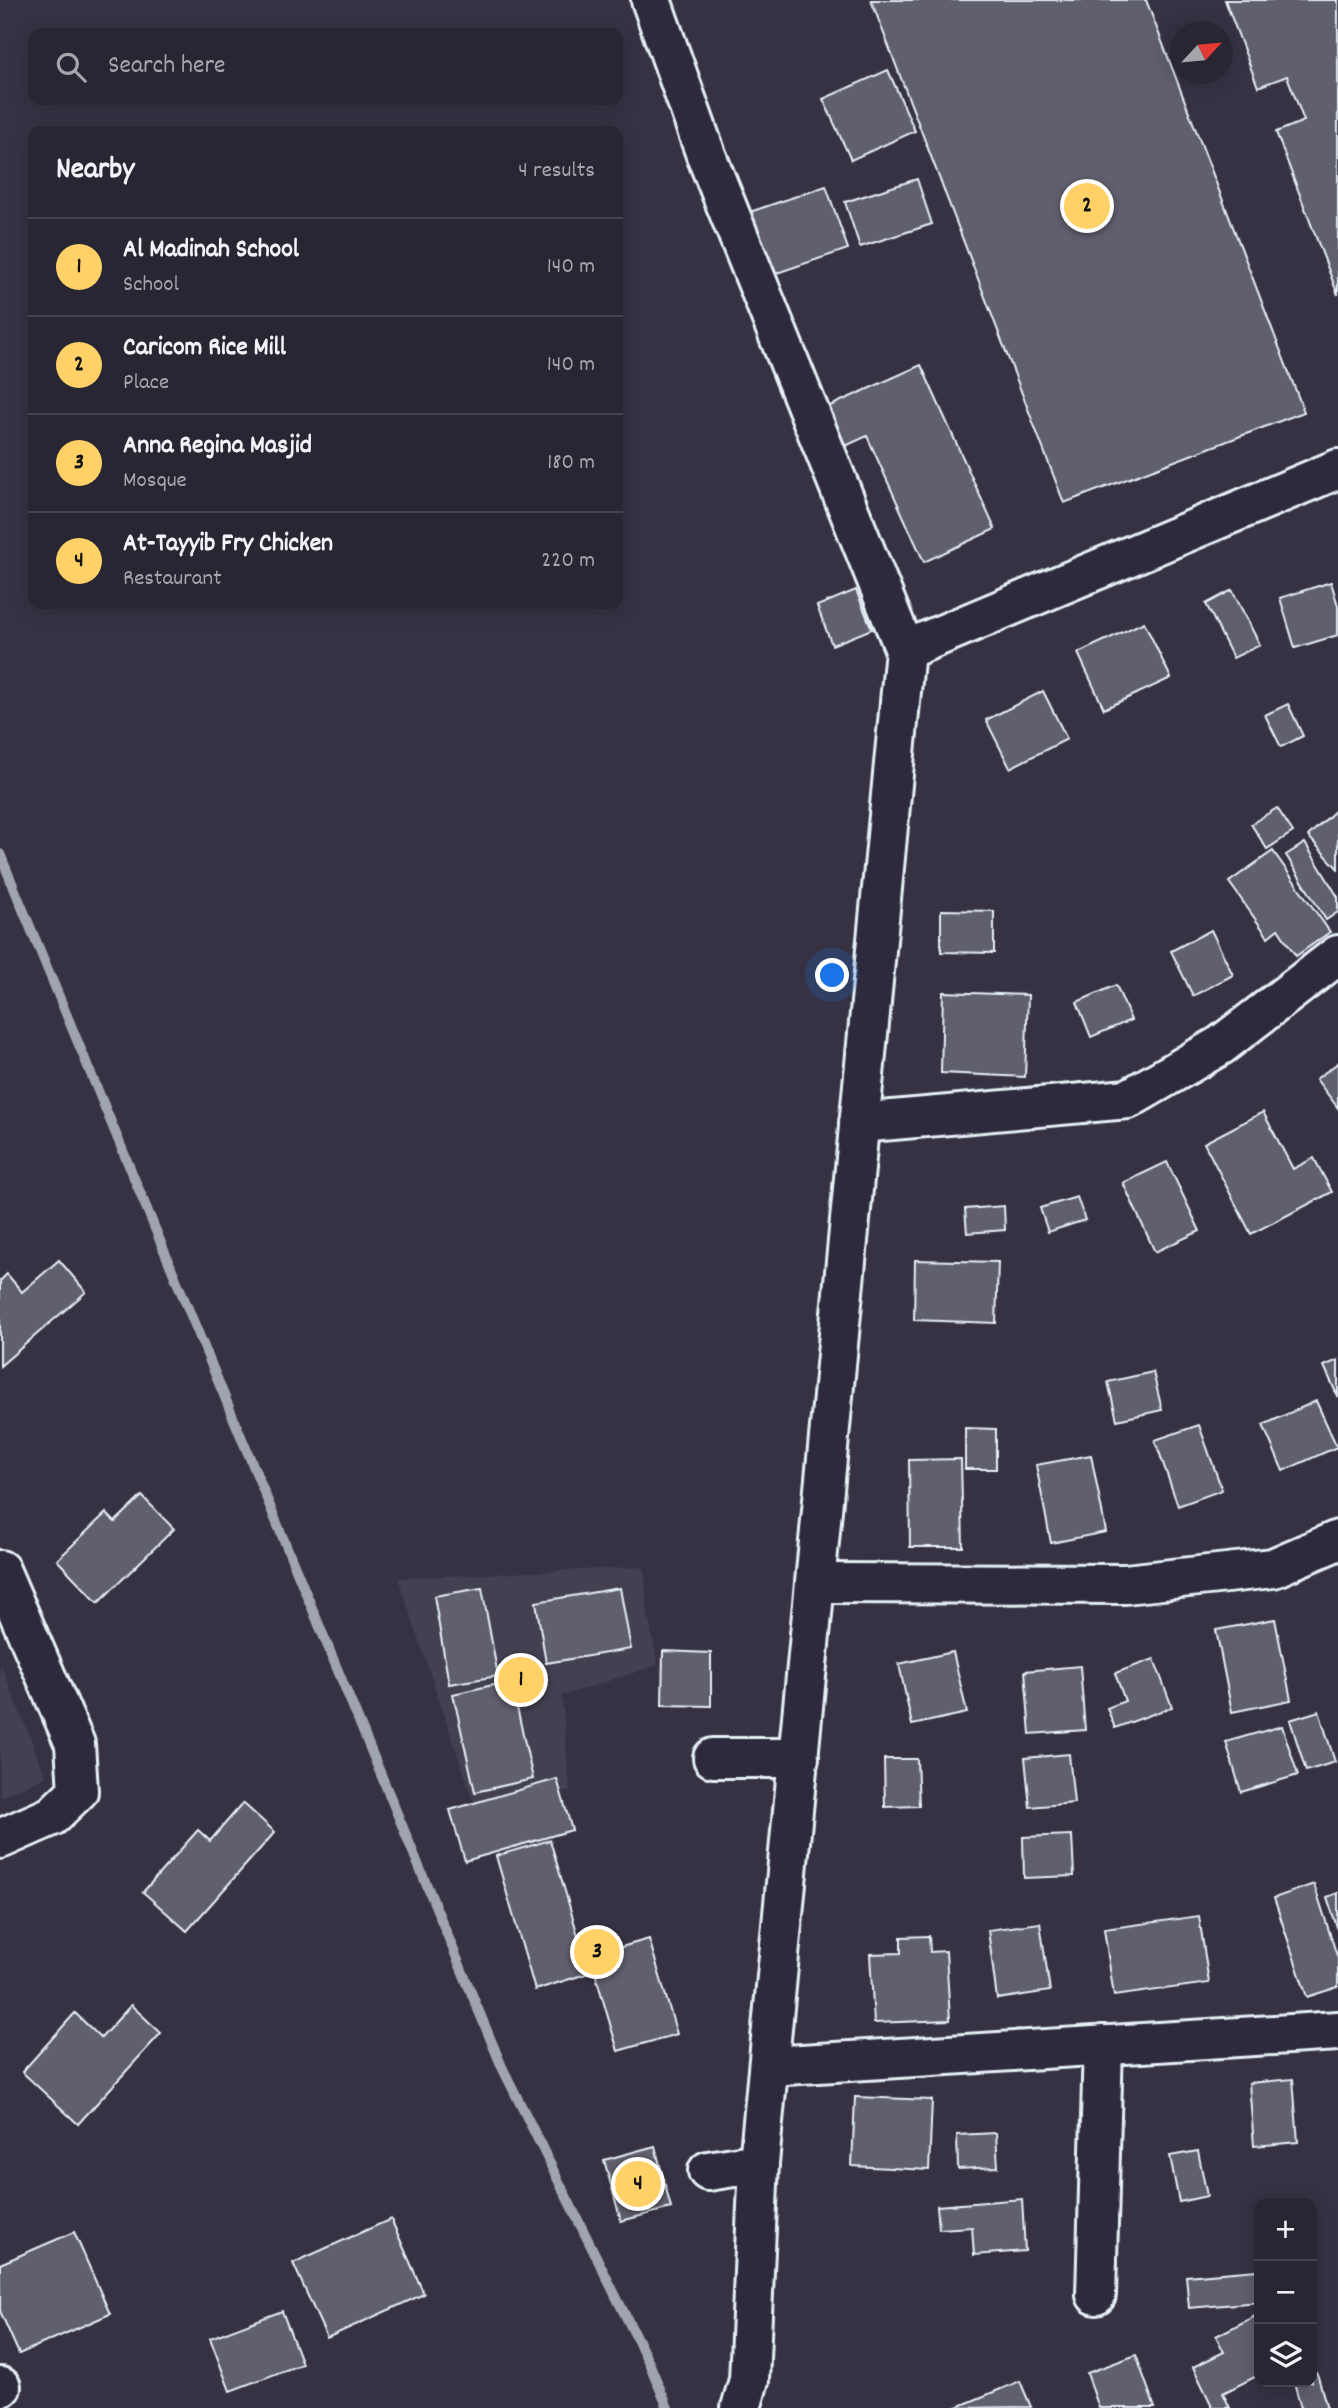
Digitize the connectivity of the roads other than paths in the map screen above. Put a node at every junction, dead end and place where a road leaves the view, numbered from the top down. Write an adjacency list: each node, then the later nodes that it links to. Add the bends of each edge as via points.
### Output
1 (651, 0): 3 (street, via 706,155)
2 (1338, 469): 3 (street)
3 (905, 650): 5 (street)
4 (1338, 955): 5 (street, via 1221,1045 1128,1099)
5 (859, 1123): 8 (street)
6 (1338, 1540): 8 (street, via 1273,1568 1125,1584)
7 (0, 1570): 11 (street, via 75,1744 78,1791 52,1816)
8 (816, 1583): 10 (street)
9 (713, 1758): 10 (street)
10 (799, 1758): 14 (street)
11 (0, 1839)
12 (1338, 2031): 13 (street)
13 (1103, 2045): 14 (street); 17 (street)
14 (769, 2066): 15 (street)
15 (759, 2163): 16 (street); 18 (street, via 749,2381)
16 (708, 2171)
17 (1096, 2295)
18 (741, 2408)

